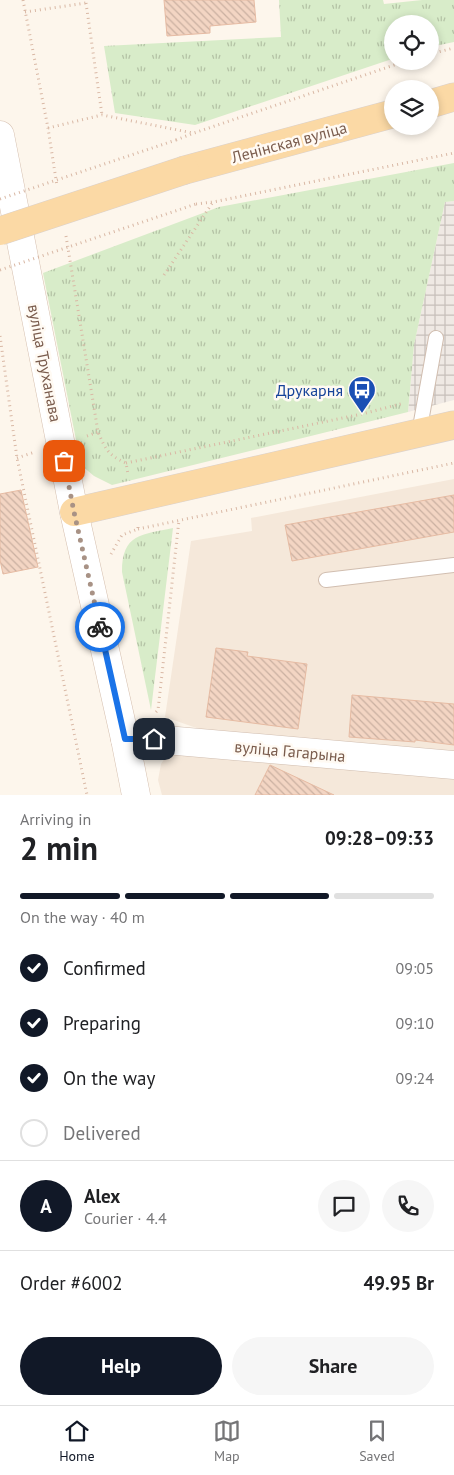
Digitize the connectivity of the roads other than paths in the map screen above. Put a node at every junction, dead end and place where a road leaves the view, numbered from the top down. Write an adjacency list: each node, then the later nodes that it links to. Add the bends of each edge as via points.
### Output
1 (454, 97): 2 (main road)
2 (439, 101)
3 (384, 116): 5 (main road, Ленінская вуліца, bridge, via 185,170)
4 (0, 135): 9 (main road, вуліца Труханава)
5 (0, 231)
6 (436, 338): 8 (lane)
7 (454, 425): 8 (main road)
8 (419, 432): 9 (main road)
9 (74, 512): 12 (main road, вуліца Труханава)
10 (454, 565): 11 (lane)
11 (326, 580)
12 (125, 739): 13 (main road, вуліца Гагарына); 14 (main road, вуліца Труханава)
13 (454, 765)
14 (136, 795)

